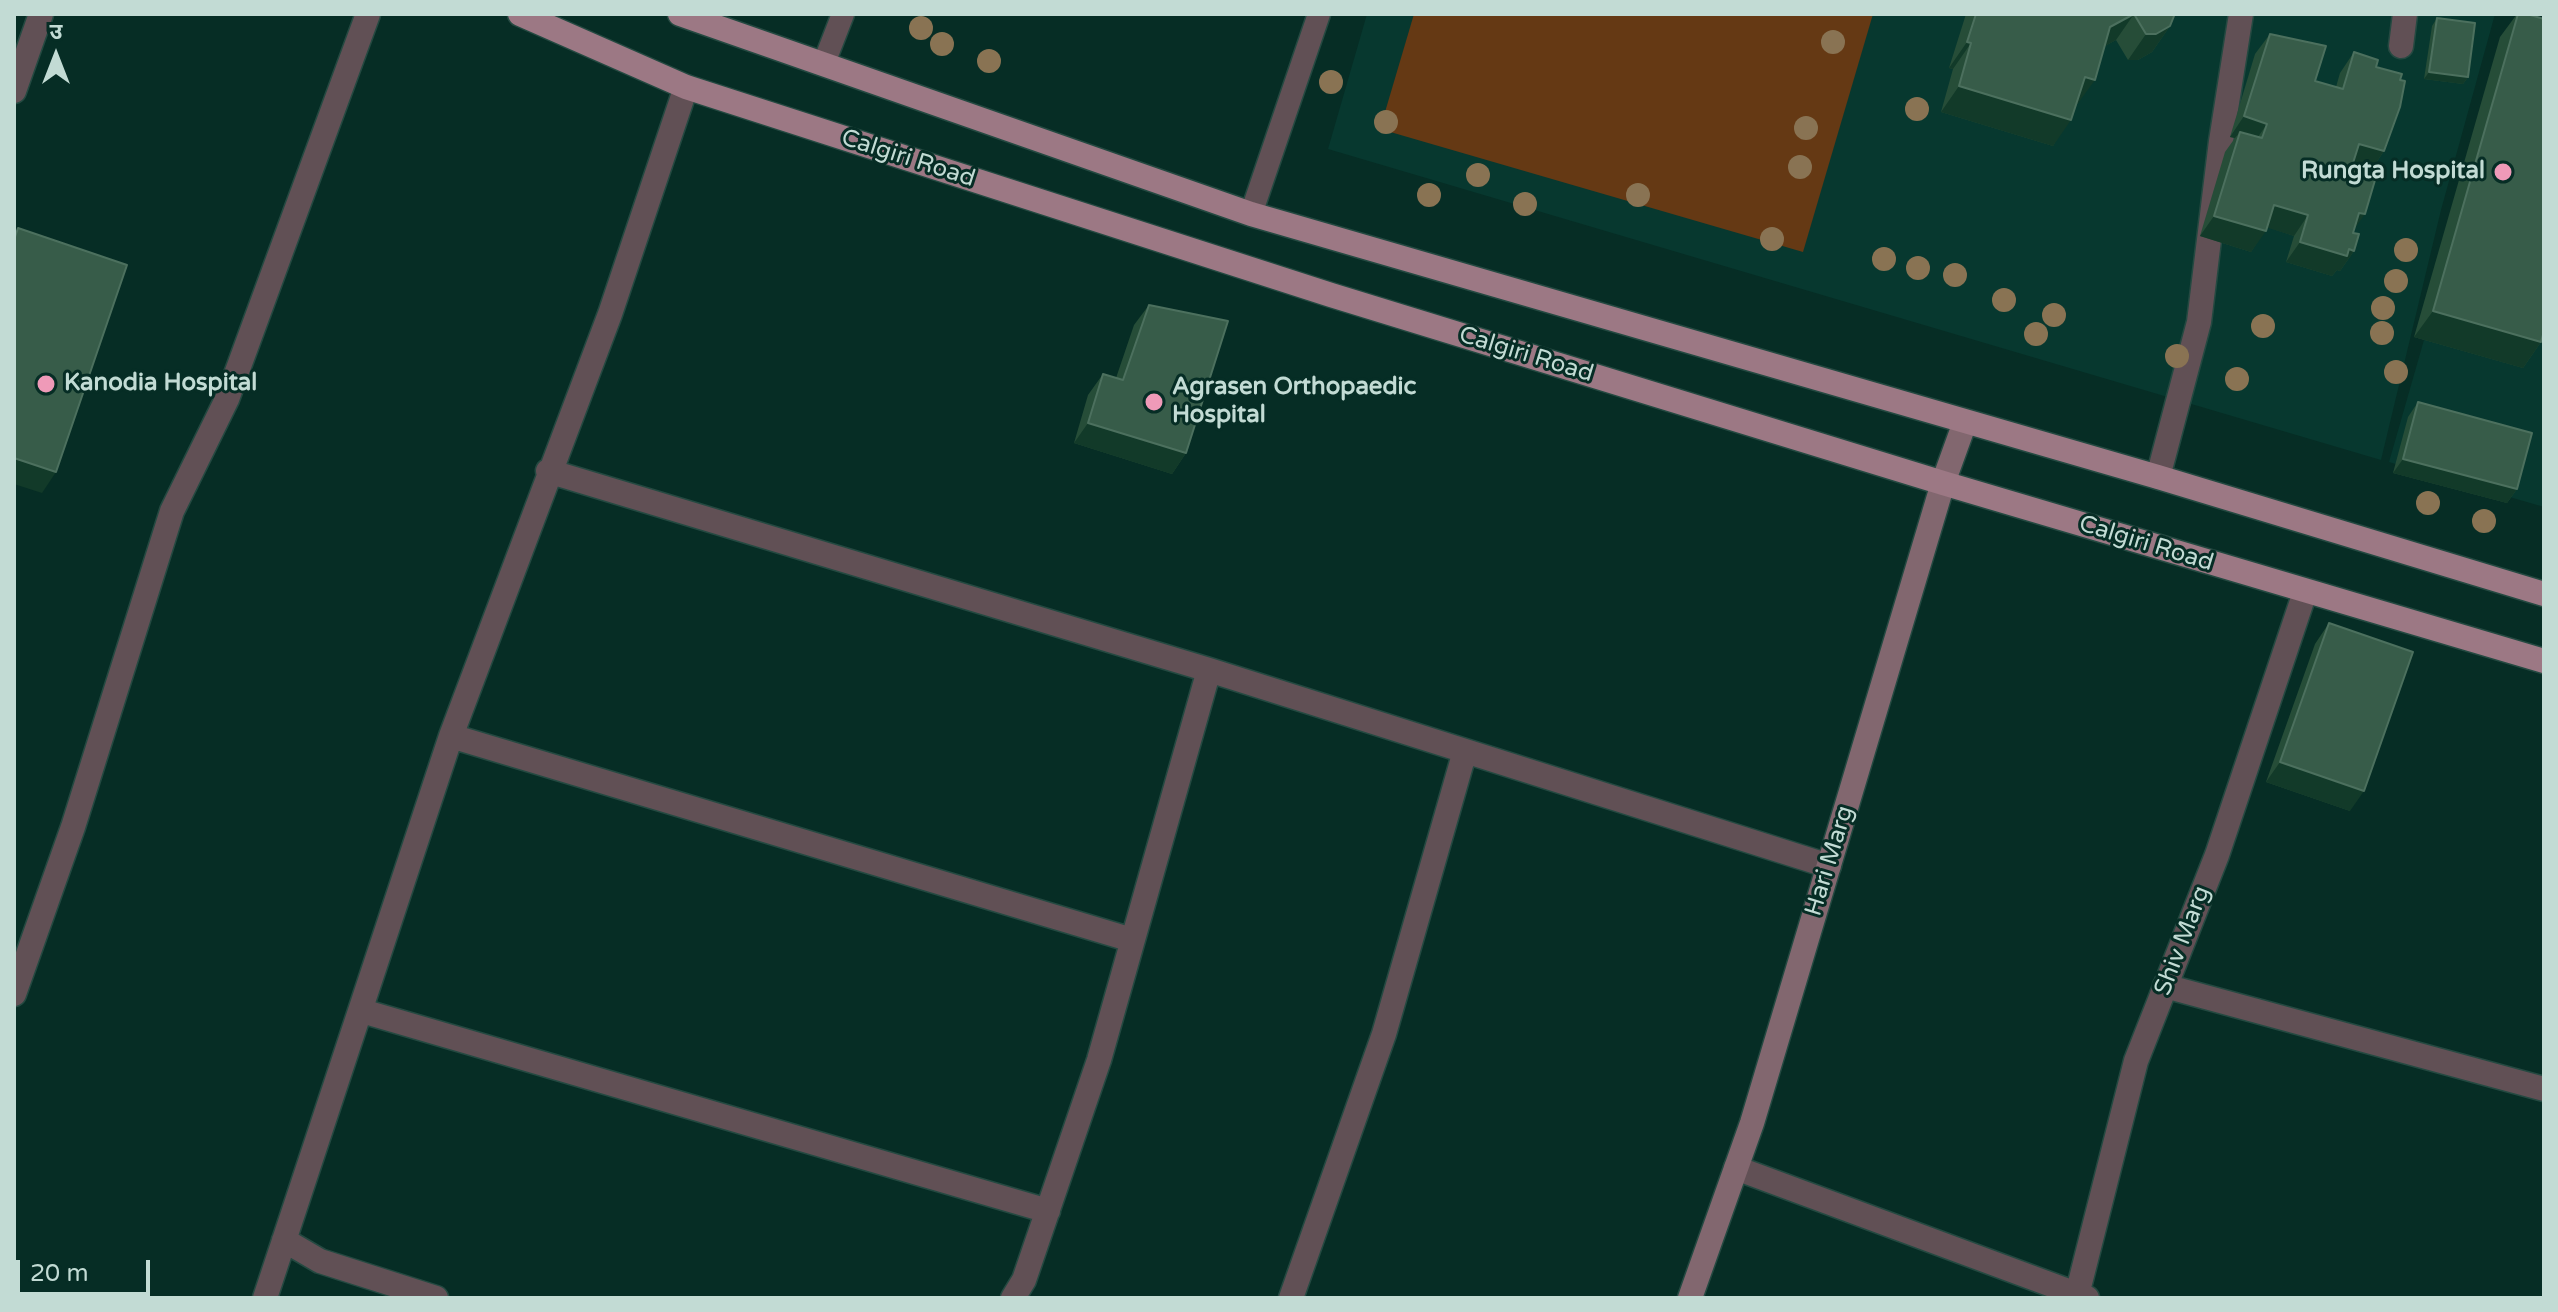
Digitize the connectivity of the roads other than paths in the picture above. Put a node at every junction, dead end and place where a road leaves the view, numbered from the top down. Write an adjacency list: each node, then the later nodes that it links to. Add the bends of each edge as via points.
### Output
1 (41, 14): 12 (street)
2 (368, 14): 27 (street, via 227,399 172,511 73,827)
3 (520, 14): 11 (main road, Calgiri Road)
4 (680, 14): 10 (main road)
5 (843, 14): 10 (lane)
6 (1319, 14): 13 (lane)
7 (2241, 14): 16 (street, via 2199,322)
8 (2405, 14): 9 (street)
9 (2401, 46)
10 (824, 63): 13 (main road)
11 (686, 87): 15 (street, via 610,314); 17 (main road, Calgiri Road, via 1331,295)
12 (14, 91)
13 (1251, 214): 14 (main road)
14 (1965, 422): 16 (main road); 17 (street, Hari Marg)
15 (548, 471): 21 (street); 22 (street)
16 (2158, 477): 19 (main road)
17 (1943, 483): 18 (main road, Calgiri Road); 24 (street, Hari Marg)
18 (2305, 592): 20 (main road, Calgiri Road); 26 (street, Shiv Marg, via 2217,855)
19 (2544, 594)
20 (2544, 661)
21 (1209, 670): 23 (street); 25 (street)
22 (451, 736): 25 (street); 28 (street)
23 (1465, 751): 24 (street); 37 (street, via 1384,1034)
24 (1829, 866): 30 (street, Hari Marg)
25 (1132, 940): 31 (street, via 1099,1060)
26 (2165, 986): 29 (street); 33 (street, Shiv Marg, via 2136,1061)
27 (14, 994)
28 (362, 1011): 31 (street); 32 (street)
29 (2544, 1089)
30 (1736, 1168): 33 (street); 38 (street, Hari Marg)
31 (1048, 1211): 36 (street)
32 (284, 1240): 34 (street); 35 (street, via 320,1261)
33 (2082, 1296)
34 (265, 1298)
35 (436, 1298)
36 (1013, 1298)
37 (1291, 1298)
38 (1690, 1298)

